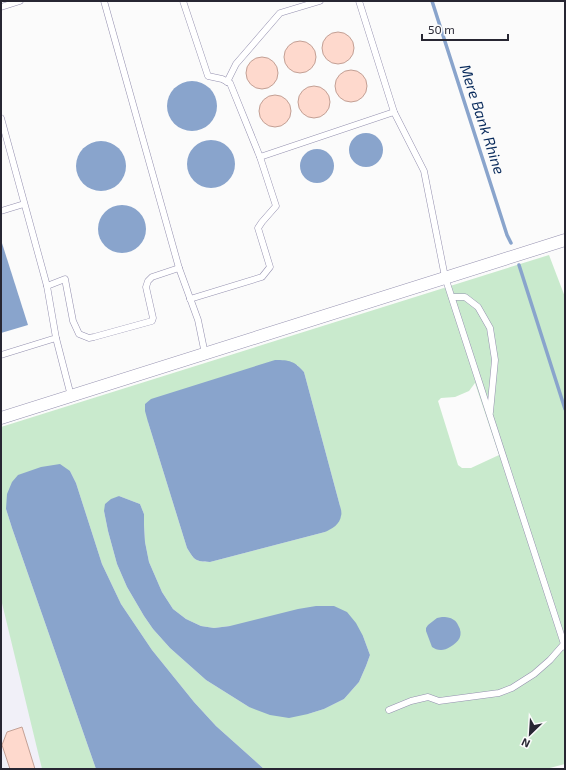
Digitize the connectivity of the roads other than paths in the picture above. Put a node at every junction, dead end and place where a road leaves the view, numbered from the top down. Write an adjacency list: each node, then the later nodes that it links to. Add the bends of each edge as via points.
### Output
1 (20, 1): 6 (lane)
2 (104, 1): 14 (lane)
3 (183, 1): 7 (lane, via 208,76)
4 (320, 1): 7 (lane, via 280,13 236,64)
5 (359, 1): 8 (lane)
6 (1, 7)
7 (227, 82): 10 (lane, via 230,83)
8 (394, 112): 10 (lane); 15 (lane, via 424,171)
9 (1, 118): 11 (lane)
10 (260, 157): 18 (lane, via 276,206 258,228 270,267 262,277)
11 (24, 204): 12 (lane); 16 (lane)
12 (1, 211)
13 (565, 240): 15 (street)
14 (179, 268): 16 (lane, via 152,277 148,281 146,287 152,321 89,338 79,334 65,279); 18 (lane)
15 (446, 277): 17 (lane); 20 (street)
16 (47, 286): 19 (lane)
17 (452, 297): 23 (lane); 23 (lane, via 465,297 478,307 490,328 495,360)
18 (190, 299): 20 (lane, via 198,320)
19 (56, 338): 21 (lane); 22 (lane)
20 (205, 354): 22 (street)
21 (1, 355)
22 (71, 396): 24 (street)
23 (490, 415): 25 (lane)
24 (1, 418)
25 (564, 645): 26 (lane, via 534,674 499,693 439,701 428,697)
26 (389, 710)

